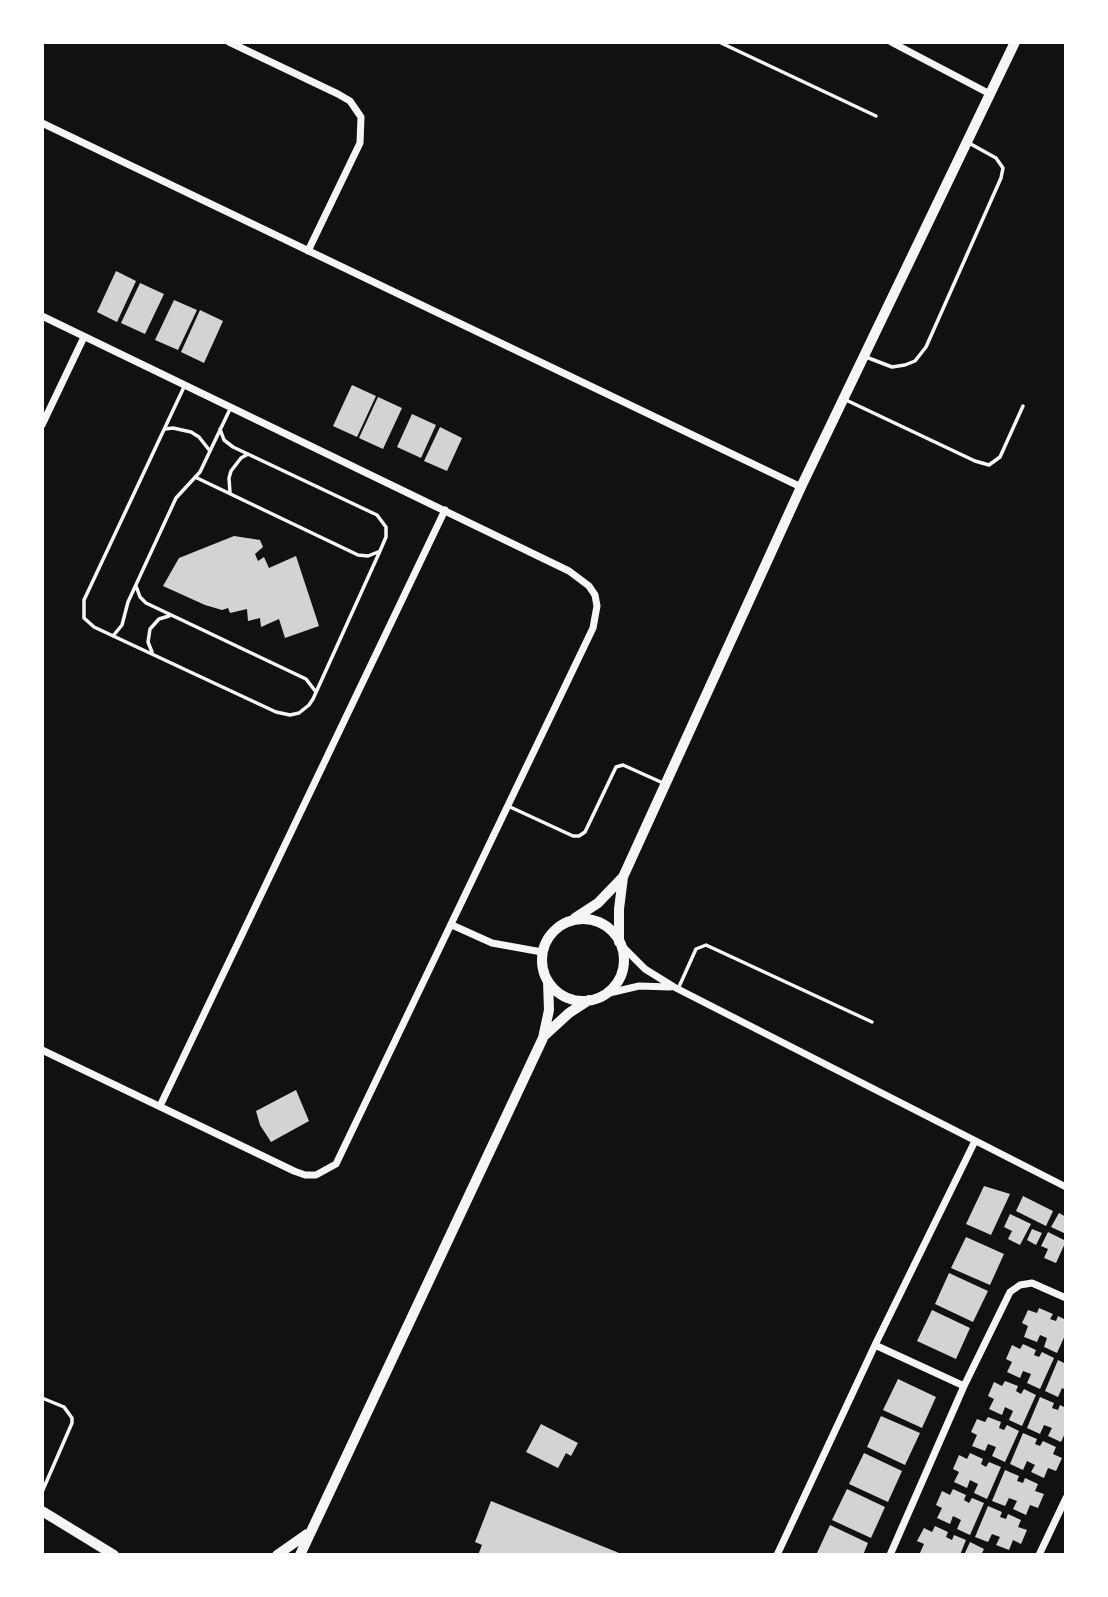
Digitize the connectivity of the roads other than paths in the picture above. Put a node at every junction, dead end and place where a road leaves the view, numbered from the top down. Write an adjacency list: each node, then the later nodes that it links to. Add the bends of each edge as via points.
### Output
1 (229, 42): 9 (street, via 338,94 350,101 361,117 360,143)
2 (719, 42): 6 (lane)
3 (891, 42): 5 (street)
4 (1015, 42): 5 (main road)
5 (990, 94): 8 (main road)
6 (876, 116)
7 (42, 122): 9 (street)
8 (967, 142): 12 (main road); 12 (lane, via 996,158 1003,168 1001,178 926,347 905,365 892,367)
9 (308, 251): 23 (street)
10 (42, 316): 11 (street)
11 (84, 337): 13 (street); 17 (street)
12 (864, 357): 14 (main road)
13 (185, 385): 16 (street); 18 (lane)
14 (844, 399): 15 (lane, via 984,465 1000,457); 23 (main road)
15 (1023, 406)
16 (230, 407): 19 (lane); 25 (street)
17 (42, 425)
18 (164, 429): 20 (lane, via 191,432); 29 (lane, via 84,600 82,612 88,623)
19 (220, 429): 20 (lane); 21 (lane, via 228,444)
20 (210, 451): 22 (lane)
21 (248, 454): 24 (lane, via 231,471); 26 (lane, via 377,515 386,531)
22 (195, 477): 24 (lane); 27 (lane, via 176,498)
23 (801, 487): 32 (main road)
24 (230, 494): 26 (lane, via 358,555)
25 (444, 510): 33 (street, via 581,577 595,595 593,628); 46 (street)
26 (380, 551): 31 (lane)
27 (136, 586): 28 (lane, via 142,600); 29 (lane, via 122,625)
28 (172, 616): 30 (lane, via 159,619 150,629 148,642); 31 (lane, via 306,679)
29 (113, 636): 30 (lane)
30 (153, 654): 31 (lane, via 282,715 304,710)
31 (316, 692)
32 (666, 784): 33 (lane, via 623,765 616,767 586,832 579,836); 34 (main road)
33 (508, 806): 36 (street)
34 (623, 877): 35 (main road, via 598,903); 37 (main road)
35 (568, 922): 37 (main road, via 590,919 600,923); 38 (main road, via 551,934)
36 (452, 925): 38 (street, via 492,943); 46 (street, via 342,1154 328,1171 316,1175 294,1171)
37 (620, 943): 40 (street, via 645,969); 41 (main road, via 622,973)
38 (542, 952): 39 (main road)
39 (548, 981): 42 (main road, via 570,999); 44 (main road, via 549,1010)
40 (676, 988): 41 (street, via 639,986); 43 (lane, via 696,949 706,945); 47 (street)
41 (605, 994): 42 (main road)
42 (589, 1000): 44 (main road)
43 (872, 1022)
44 (543, 1038): 57 (main road)
45 (42, 1050): 46 (street)
46 (160, 1106)
47 (975, 1141): 48 (street); 50 (street)
48 (1066, 1187)
49 (1066, 1298): 51 (street, via 1039,1285 1020,1285 1006,1298)
50 (875, 1345): 51 (street); 61 (street)
51 (964, 1386): 62 (street)
52 (42, 1398): 53 (lane, via 64,1407 72,1418)
53 (44, 1479): 54 (lane)
54 (42, 1492)
55 (1066, 1498): 63 (street)
56 (42, 1511): 58 (main road)
57 (309, 1532): 59 (main road); 60 (main road)
58 (114, 1555)
59 (276, 1555)
60 (300, 1555)
61 (777, 1555)
62 (890, 1555)
63 (1039, 1555)

